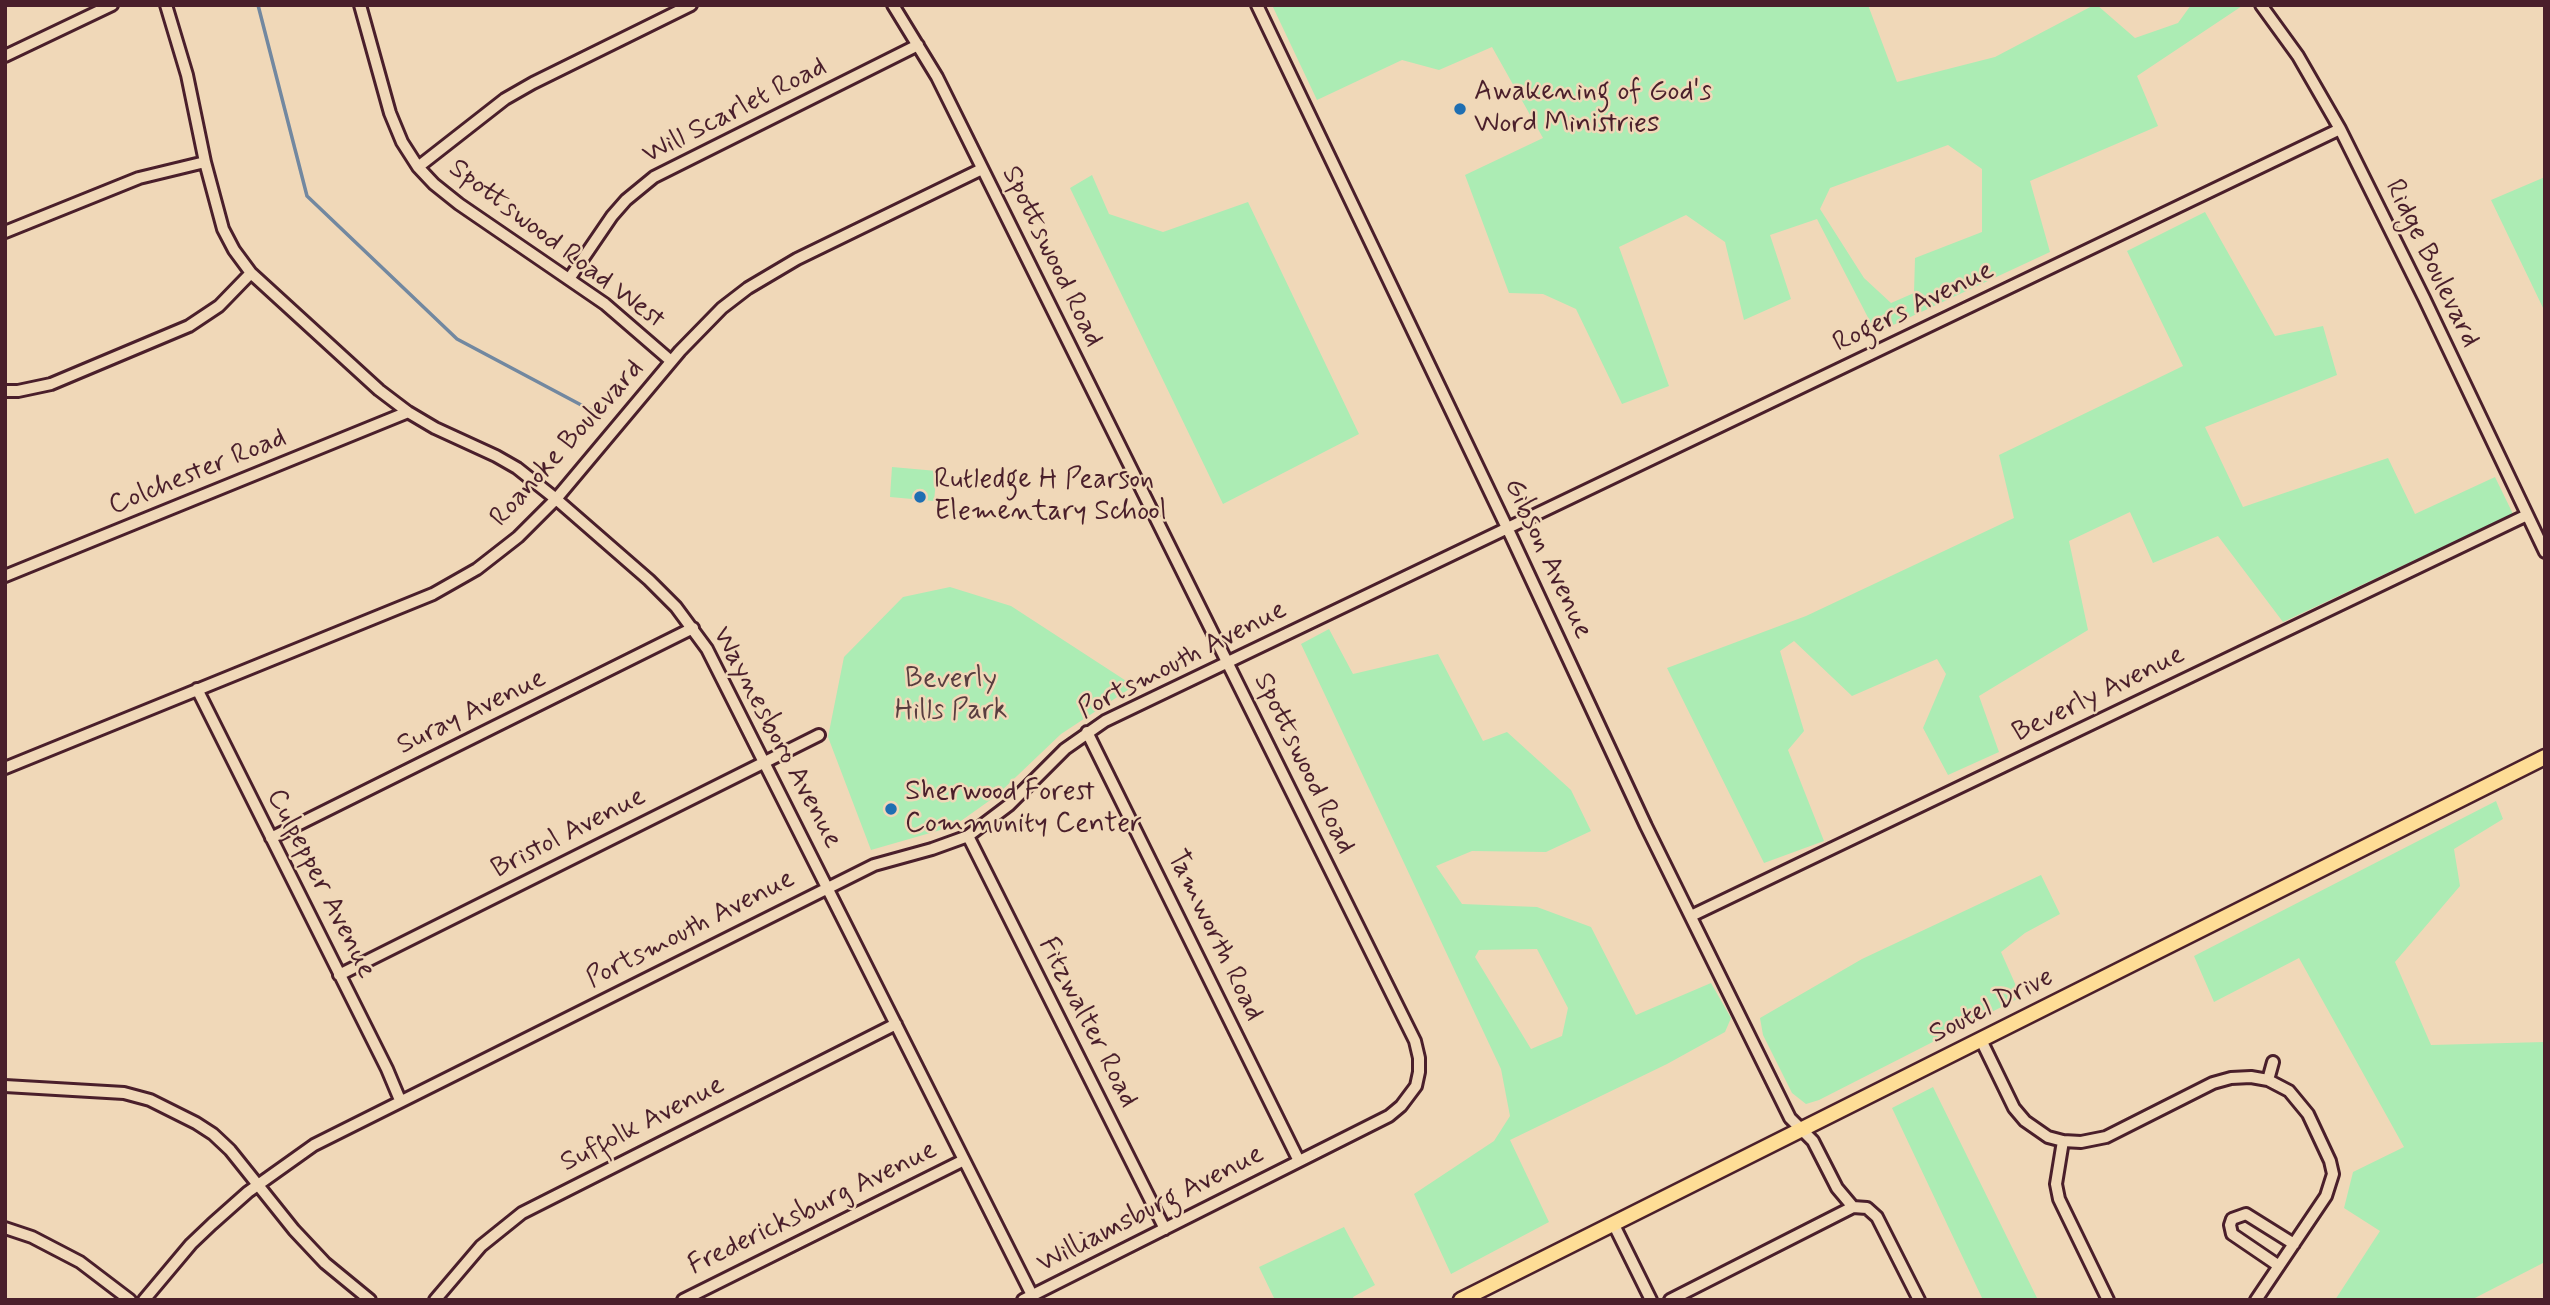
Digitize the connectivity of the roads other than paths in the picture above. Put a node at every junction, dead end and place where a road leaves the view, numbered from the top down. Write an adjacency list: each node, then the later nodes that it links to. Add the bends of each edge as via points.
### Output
1 (112, 5): 9 (street)
2 (166, 5): 11 (street, Waynesboro Avenue, via 187,75)
3 (360, 5): 12 (street, Spottswood Road West, via 390,113)
4 (691, 5): 12 (street, via 505,99)
5 (893, 5): 8 (street, Spottswood Road)
6 (1257, 5): 22 (street, Gibson Avenue)
7 (2261, 5): 10 (street, Ridge Boulevard, via 2298,56)
8 (918, 45): 13 (street, Spottswood Road); 16 (street, Will Scarlet Road, via 654,177 612,216)
9 (5, 57)
10 (2340, 129): 21 (street, Ridge Boulevard); 22 (street, Rogers Avenue)
11 (205, 162): 14 (street, via 139,178); 15 (street, Waynesboro Avenue, via 223,229)
12 (418, 167): 16 (street, Spottswood Road West, via 459,204)
13 (982, 169): 17 (street, Roanoke Boulevard, via 774,271 722,308); 26 (street, Spottswood Road)
14 (5, 232)
15 (251, 273): 18 (street, via 219,306 189,326 51,384); 19 (street, Waynesboro Avenue)
16 (569, 279): 17 (street, Spottswood Road West)
17 (671, 361): 20 (street, Roanoke Boulevard)
18 (5, 391)
19 (408, 412): 20 (street, Waynesboro Avenue, via 517,468); 24 (street, Colchester Road)
20 (556, 499): 25 (street, Waynesboro Avenue, via 649,580); 27 (street, Roanoke Boulevard, via 501,552 454,583)
21 (2527, 515): 23 (street, Ridge Boulevard); 36 (street, Beverly Avenue)
22 (1507, 528): 26 (street, Portsmouth Avenue); 36 (street, Gibson Avenue)
23 (2545, 552)
24 (5, 576)
25 (693, 628): 31 (street, Waynesboro Avenue); 34 (street, Suray Avenue)
26 (1227, 662): 28 (street, Portsmouth Avenue); 47 (street, Spottswood Road, via 1415,1041 1419,1058 1416,1086 1401,1106)
27 (197, 689): 32 (street, Roanoke Boulevard); 34 (street, Culpepper Avenue)
28 (1087, 732): 33 (street, Portsmouth Avenue, via 1009,805); 47 (street, Tamworth Road)
29 (819, 735): 31 (street, Bristol Avenue)
30 (2545, 757): 39 (main road, Soutel Drive)
31 (765, 761): 35 (street, Waynesboro Avenue); 37 (street, Bristol Avenue)
32 (5, 768)
33 (968, 836): 35 (street, Portsmouth Avenue, via 874,865); 52 (street, Fitzwalter Road)
34 (271, 838): 37 (street, Culpepper Avenue)
35 (828, 887): 38 (street, Waynesboro Avenue); 43 (street, Portsmouth Avenue)
36 (1691, 916): 44 (street, Gibson Avenue, via 1790,1118)
37 (339, 975): 43 (street, Culpepper Avenue)
38 (896, 1024): 46 (street, Waynesboro Avenue); 59 (street, Suffolk Avenue, via 532,1207 481,1246)
39 (1981, 1040): 44 (main road, Soutel Drive); 45 (street, via 2014,1108 2025,1121)
40 (2273, 1062): 41 (street)
41 (2268, 1080): 45 (street, via 2231,1078 2213,1083 2106,1137); 53 (street, via 2288,1091 2308,1114 2333,1174 2326,1196)
42 (5, 1086): 48 (street, via 92,1089 150,1100 213,1134)
43 (400, 1100): 48 (street, Portsmouth Avenue, via 314,1146)
44 (1802, 1129): 49 (street, Gibson Avenue); 50 (main road, Soutel Drive)
45 (2063, 1141): 65 (street, via 2056,1184 2059,1199)
46 (964, 1160): 55 (street, Waynesboro Avenue); 60 (street, Fredericksburg Avenue)
47 (1300, 1161): 52 (street, Williamsburg Avenue)
48 (258, 1185): 57 (street, Portsmouth Avenue, via 191,1244); 58 (street, via 325,1263)
49 (1853, 1207): 63 (street); 64 (street, via 1867,1208 1877,1217)
50 (1613, 1223): 61 (main road, Soutel Drive); 62 (street)
51 (5, 1228): 56 (street, via 80,1262)
52 (1165, 1229): 55 (street, Williamsburg Avenue)
53 (2294, 1244): 54 (street); 54 (street, via 2246,1214 2232,1219 2232,1234)
54 (2279, 1266): 66 (street)
55 (1027, 1297)
56 (130, 1300)
57 (144, 1300)
58 (370, 1300)
59 (435, 1300)
60 (683, 1300)
61 (1461, 1300)
62 (1651, 1300)
63 (1670, 1300)
64 (1919, 1300)
65 (2108, 1300)
66 (2256, 1300)

